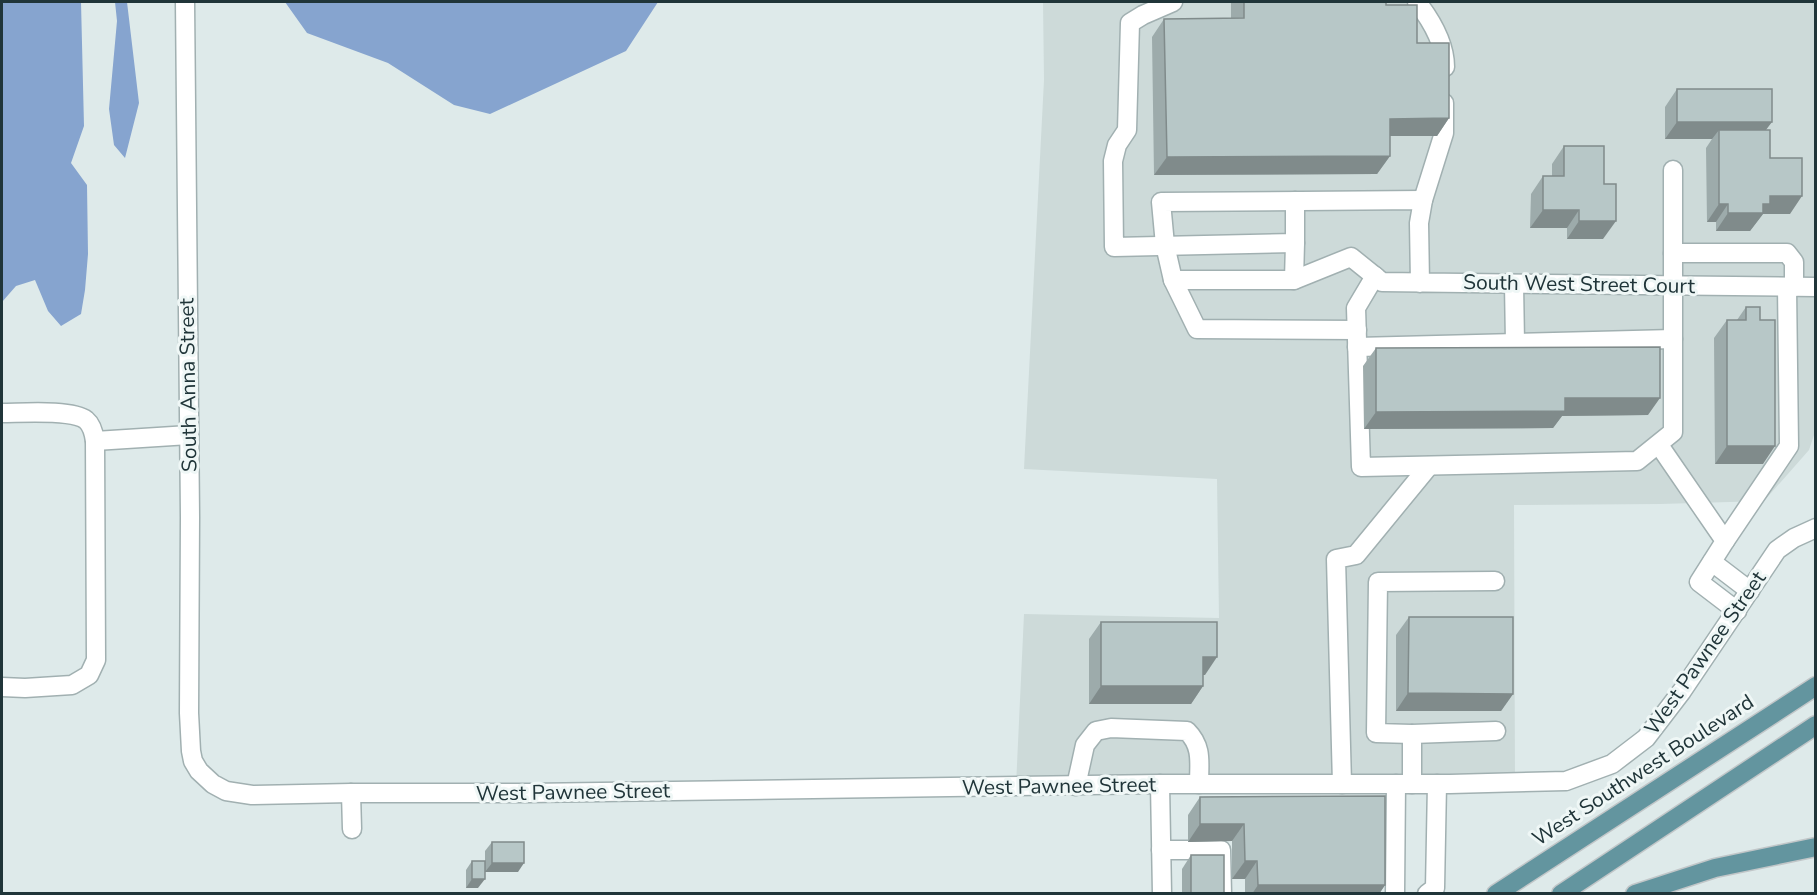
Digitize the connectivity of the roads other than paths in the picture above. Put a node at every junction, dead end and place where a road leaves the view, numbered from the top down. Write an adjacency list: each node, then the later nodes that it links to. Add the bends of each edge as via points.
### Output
1 (185, 2): 22 (street, South Anna Street)
2 (1173, 2): 8 (street, via 1130,23 1127,130 1113,160 1114,247)
3 (1417, 2): 5 (street, via 1430,19 1445,57 1443,133)
4 (1673, 170): 9 (street)
5 (1423, 200): 6 (street); 13 (street, via 1419,223)
6 (1295, 201): 7 (street); 8 (street, via 1161,202)
7 (1295, 243): 8 (street); 12 (street)
8 (1165, 245): 11 (street)
9 (1673, 253): 15 (street); 16 (street, via 1787,253 1794,262)
10 (1375, 276): 12 (street, South West Street Court, via 1351,257); 13 (street, South West Street Court, via 1382,282); 18 (street, via 1356,308)
11 (1173, 280): 12 (street); 18 (street, via 1197,329)
12 (1294, 280)
13 (1420, 283): 14 (street, South West Street Court)
14 (1514, 284): 15 (street, South West Street Court); 20 (street)
15 (1673, 285): 16 (street, South West Street Court); 19 (street)
16 (1790, 287): 17 (street, South West Street Court); 27 (street, via 1789,446)
17 (1815, 287)
18 (1357, 338): 20 (street); 25 (street, via 1360,467)
19 (1673, 339): 20 (street); 24 (street, via 1673,432)
20 (1515, 343)
21 (2, 413): 23 (street, via 70,414 87,420)
22 (189, 435): 23 (street); 37 (street, South Anna Street, via 189,713)
23 (96, 441): 33 (street, via 96,660 90,675 72,685)
24 (1659, 445): 25 (street, via 1637,461); 27 (street)
25 (1429, 466): 40 (street, via 1356,555 1336,559)
26 (1815, 528): 30 (street, West Pawnee Street, via 1777,550)
27 (1725, 541): 28 (street)
28 (1712, 562): 30 (street); 31 (street, via 1699,582)
29 (1496, 581): 36 (street, via 1378,582 1376,733)
30 (1750, 591): 31 (street, West Pawnee Street)
31 (1737, 611): 42 (street, West Pawnee Street, via 1646,738 1612,764 1566,781)
32 (1815, 686): 52 (main road, West Southwest Boulevard)
33 (2, 687)
34 (1815, 725): 53 (main road)
35 (1496, 731): 36 (street)
36 (1412, 734): 41 (street)
37 (196, 767): 44 (street, West Pawnee Street, via 226,791 252,795)
38 (1160, 784): 39 (street, West Pawnee Street); 43 (street, West Pawnee Street); 47 (street)
39 (1198, 784): 40 (street, West Pawnee Street); 43 (street, via 1199,752 1196,739 1187,731 1111,728 1096,731 1085,745)
40 (1342, 784): 41 (street, West Pawnee Street)
41 (1404, 784): 42 (street, West Pawnee Street); 50 (street)
42 (1437, 784): 51 (street, via 1435,888)
43 (1076, 786): 44 (street, West Pawnee Street)
44 (351, 793): 45 (street)
45 (352, 829)
46 (1815, 847): 54 (main road, via 1715,868)
47 (1161, 850): 48 (street); 49 (street, via 1221,850)
48 (1162, 894)
49 (1222, 894)
50 (1395, 894)
51 (1427, 894)
52 (1496, 894)
53 (1561, 894)
54 (1635, 894)

